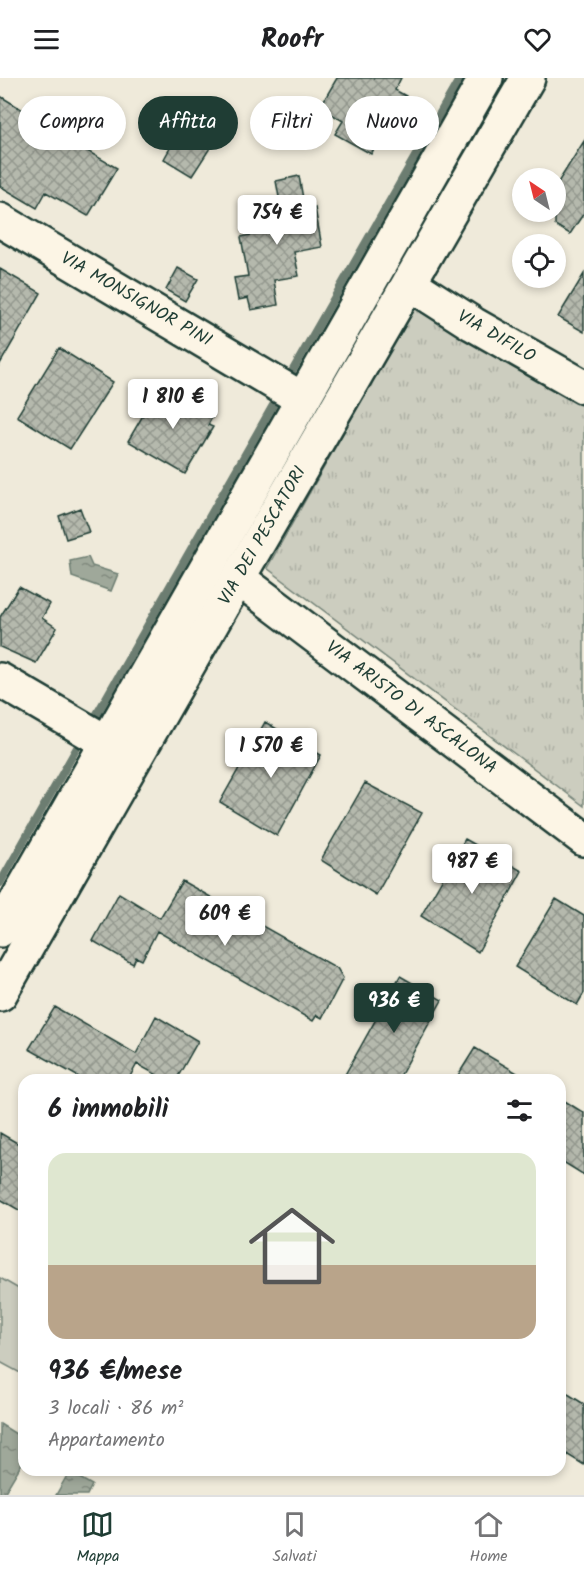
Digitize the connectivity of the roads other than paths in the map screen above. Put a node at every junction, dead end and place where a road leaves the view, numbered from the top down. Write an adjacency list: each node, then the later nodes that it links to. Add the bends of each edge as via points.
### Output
1 (486, 78): 6 (street, VIA DEI PESCATORI)
2 (528, 78): 4 (street, VIA DEI PESCATORI)
3 (0, 220): 6 (street, VIA MONSIGNOR PINI)
4 (409, 283): 5 (street, VIA DIFILO); 7 (street, VIA DEI PESCATORI)
5 (584, 387)
6 (288, 390): 9 (street, VIA DEI PESCATORI)
7 (238, 578): 10 (street, VIA ARISTO DI ASCALONA); 12 (street, VIA DEI PESCATORI)
8 (0, 680): 9 (street)
9 (87, 731): 11 (street, VIA DEI PESCATORI)
10 (584, 838)
11 (0, 930)
12 (0, 994)

